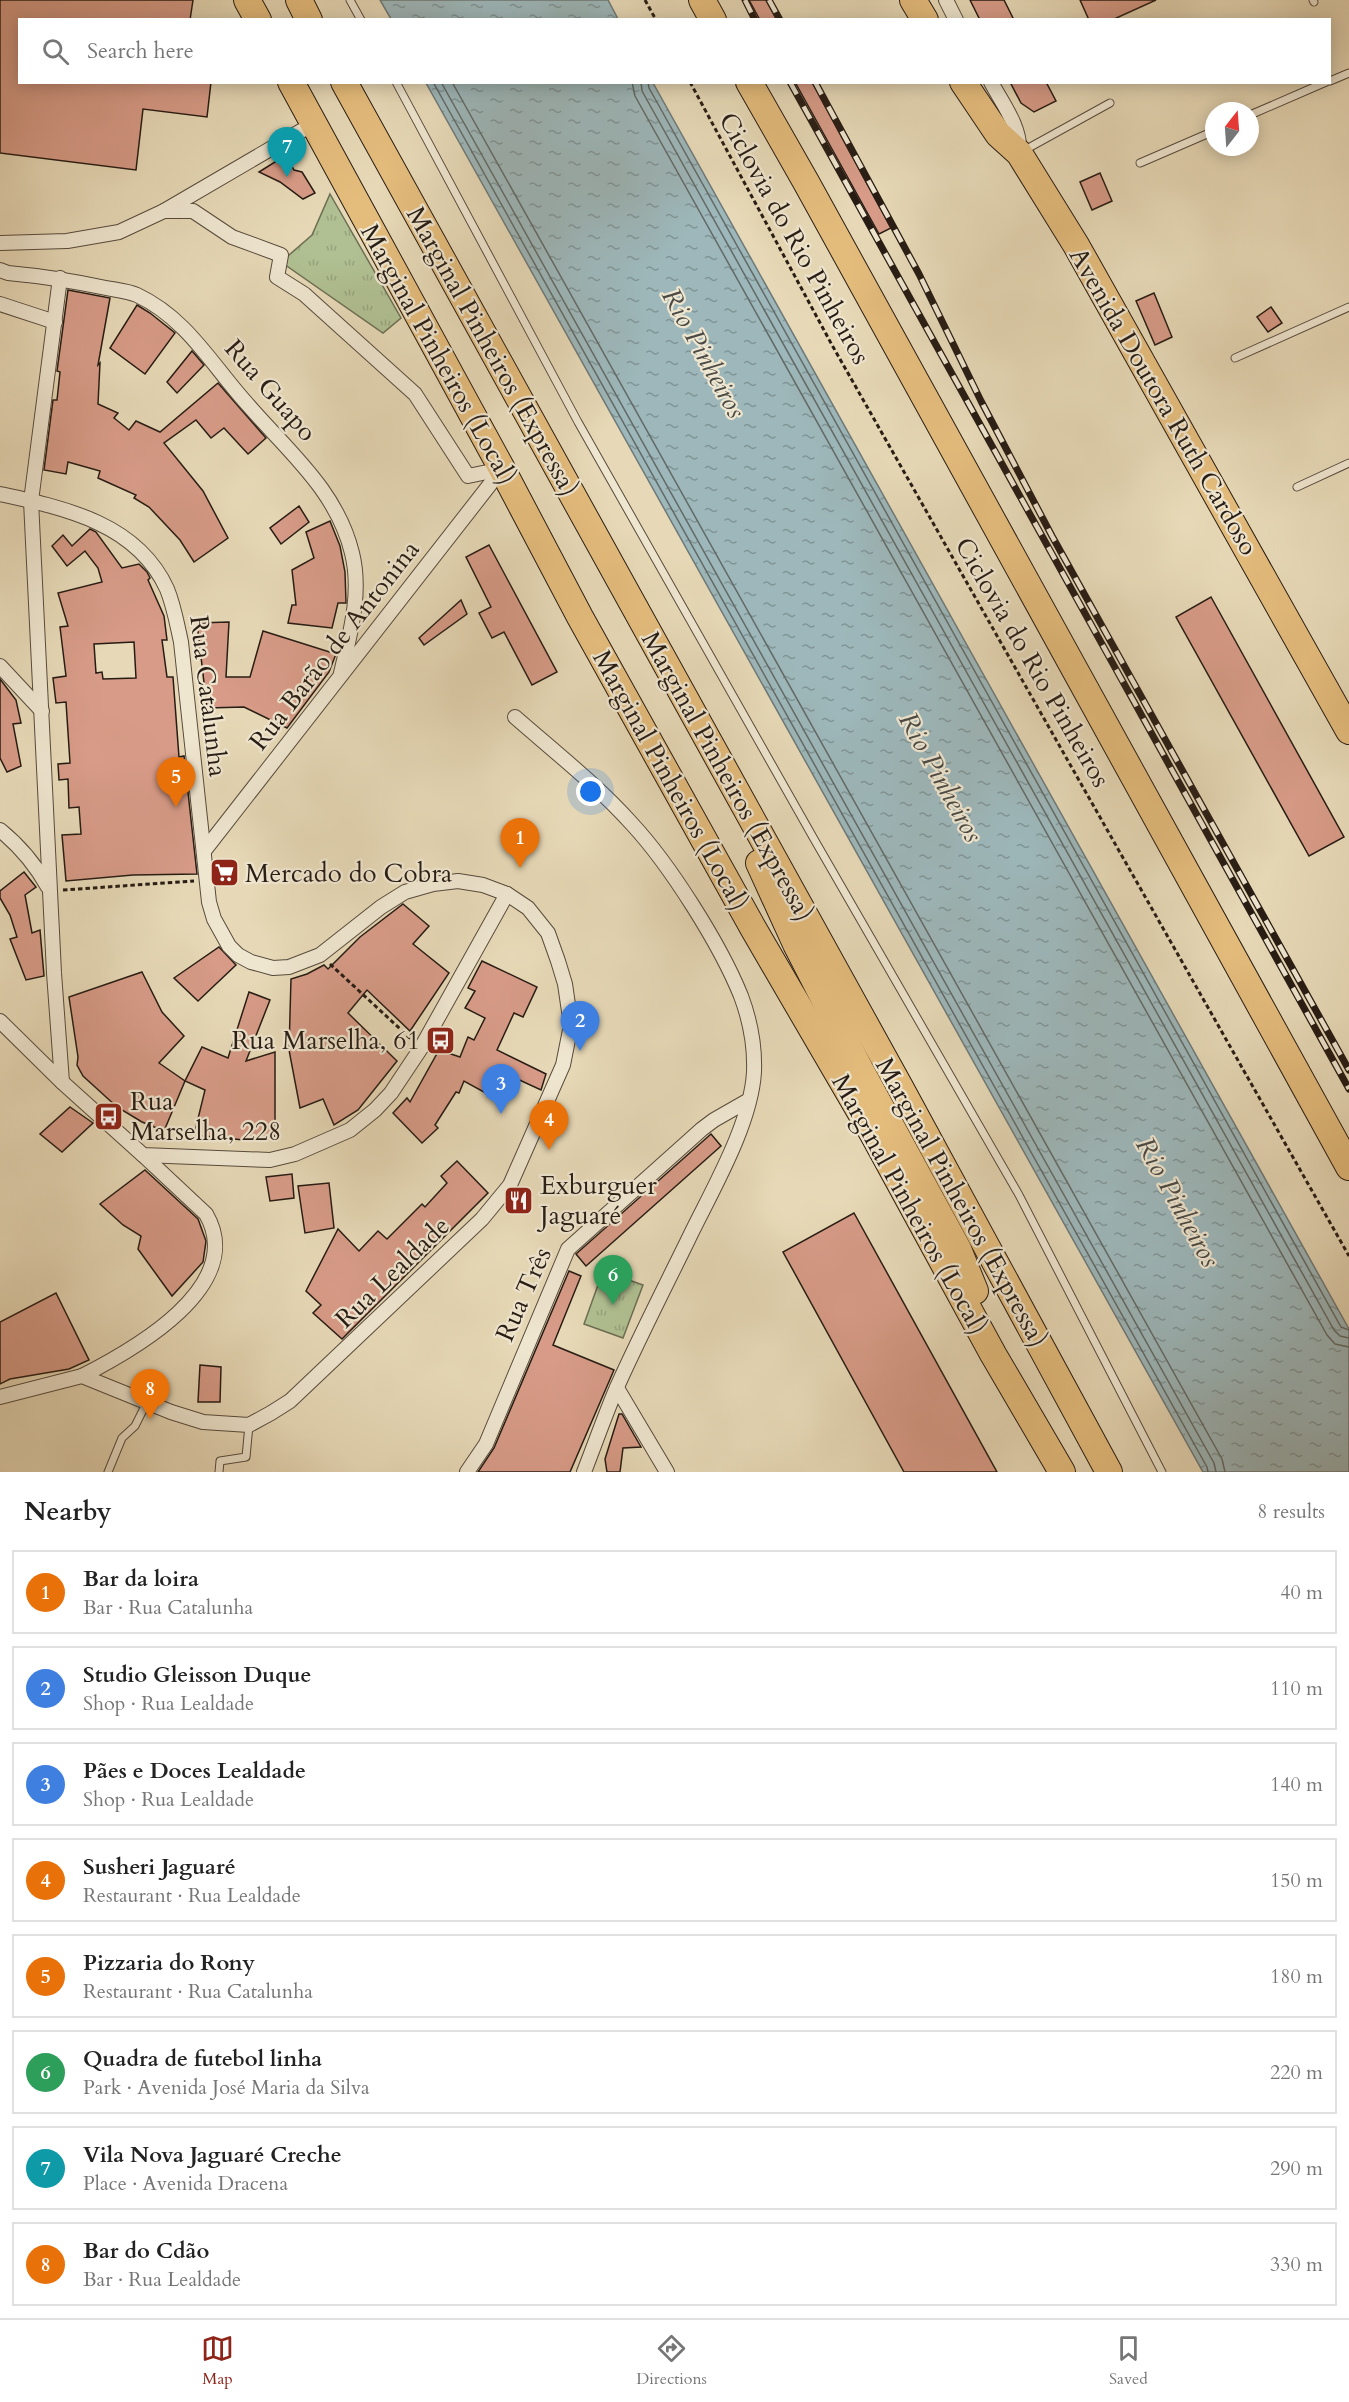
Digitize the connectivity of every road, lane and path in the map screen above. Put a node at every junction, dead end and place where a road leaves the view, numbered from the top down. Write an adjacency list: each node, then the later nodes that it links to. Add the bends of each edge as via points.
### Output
1 (247, 0): 8 (highway)
2 (299, 0): 9 (highway)
3 (350, 0): 10 (lane)
4 (645, 0): 11 (path)
5 (702, 0): 12 (highway)
6 (914, 0): 13 (highway)
7 (946, 0): 14 (street)
8 (257, 18)
9 (308, 18)
10 (360, 18)
11 (655, 18)
12 (712, 18)
13 (924, 18)
14 (955, 18)
15 (1349, 73): 16 (lane)
16 (1331, 81)
17 (292, 84): 26 (highway, Marginal Pinheiros (Local))
18 (345, 84): 48 (highway, Marginal Pinheiros (Expressa))
19 (397, 84): 75 (lane, via 595,452 1019,1195)
20 (691, 84): 61 (path, Ciclovia do Rio Pinheiros, via 831,345)
21 (750, 84): 60 (highway)
22 (1323, 84): 25 (lane)
23 (976, 88): 28 (highway, Avenida Doutora Ruth Cardoso, via 998,134)
24 (1110, 103): 28 (lane)
25 (1259, 111)
26 (313, 124): 30 (street); 39 (highway, Marginal Pinheiros (Local))
27 (1205, 135): 29 (lane)
28 (1019, 153): 47 (highway, Avenida Doutora Ruth Cardoso, via 1126,332)
29 (1140, 163)
30 (164, 211): 31 (street, via 120,232 67,241); 39 (street, via 193,211 232,237 280,255 277,277 304,294 415,394 468,476)
31 (0, 243)
32 (0, 270): 33 (street, Rua Guapo)
33 (60, 278): 36 (street); 44 (street, Rua Guapo, via 136,294 171,316 191,334 247,405 326,493 344,527 357,575)
34 (0, 304): 36 (street)
35 (1349, 307): 37 (lane)
36 (55, 322): 42 (street)
37 (1235, 358)
38 (1349, 463): 40 (lane)
39 (502, 470): 44 (street, Rua Barão de Antonina); 62 (highway, Marginal Pinheiros (Local))
40 (1297, 487)
41 (0, 494): 42 (street, Rua Catalunha)
42 (31, 501): 45 (street); 50 (street, Rua Catalunha, via 70,511 116,531 156,569 166,587 181,642)
43 (0, 666): 45 (street)
44 (341, 673): 50 (street, Rua Barão de Antonina)
45 (42, 711): 52 (street)
46 (515, 717): 58 (street, via 633,825 689,902 741,996 751,1030 754,1074)
47 (1349, 731)
48 (709, 741): 62 (highway, via 745,834 796,944 958,1249); 74 (highway, Marginal Pinheiros (Expressa))
49 (0, 830): 52 (street, via 33,861)
50 (204, 851): 51 (street, Rua Catalunha)
51 (207, 880): 52 (path); 54 (street, Rua Catalunha, via 214,919 238,955 273,968 289,967)
52 (50, 891): 57 (street)
53 (507, 894): 54 (street, Rua Catalunha, via 458,881 405,892); 56 (street); 67 (street, Rua Lealdade, via 528,908 548,933 565,984 571,1025 562,1065 510,1185 482,1219 290,1401)
54 (320, 955): 56 (path)
55 (0, 1021): 57 (street)
56 (421, 1048): 59 (street, via 375,1110 350,1130 303,1151 270,1160)
57 (62, 1082): 59 (street)
58 (749, 1100): 64 (street, via 734,1144); 70 (street, Rua Três, via 702,1129 568,1250 486,1444)
59 (143, 1155): 63 (street, via 206,1214 215,1243 213,1263 191,1302 131,1347)
60 (1349, 1167)
61 (1349, 1256)
62 (993, 1353): 73 (highway, Marginal Pinheiros (Local))
63 (82, 1376): 65 (street); 66 (street)
64 (617, 1388): 71 (street); 72 (street)
65 (0, 1397)
66 (147, 1402): 67 (street, via 203,1422); 68 (lane, via 135,1426 122,1438)
67 (249, 1425): 69 (lane, via 246,1458 220,1461)
68 (108, 1472)
69 (219, 1472)
70 (467, 1472)
71 (584, 1472)
72 (667, 1472)
73 (1062, 1472)
74 (1110, 1472)
75 (1162, 1472)

